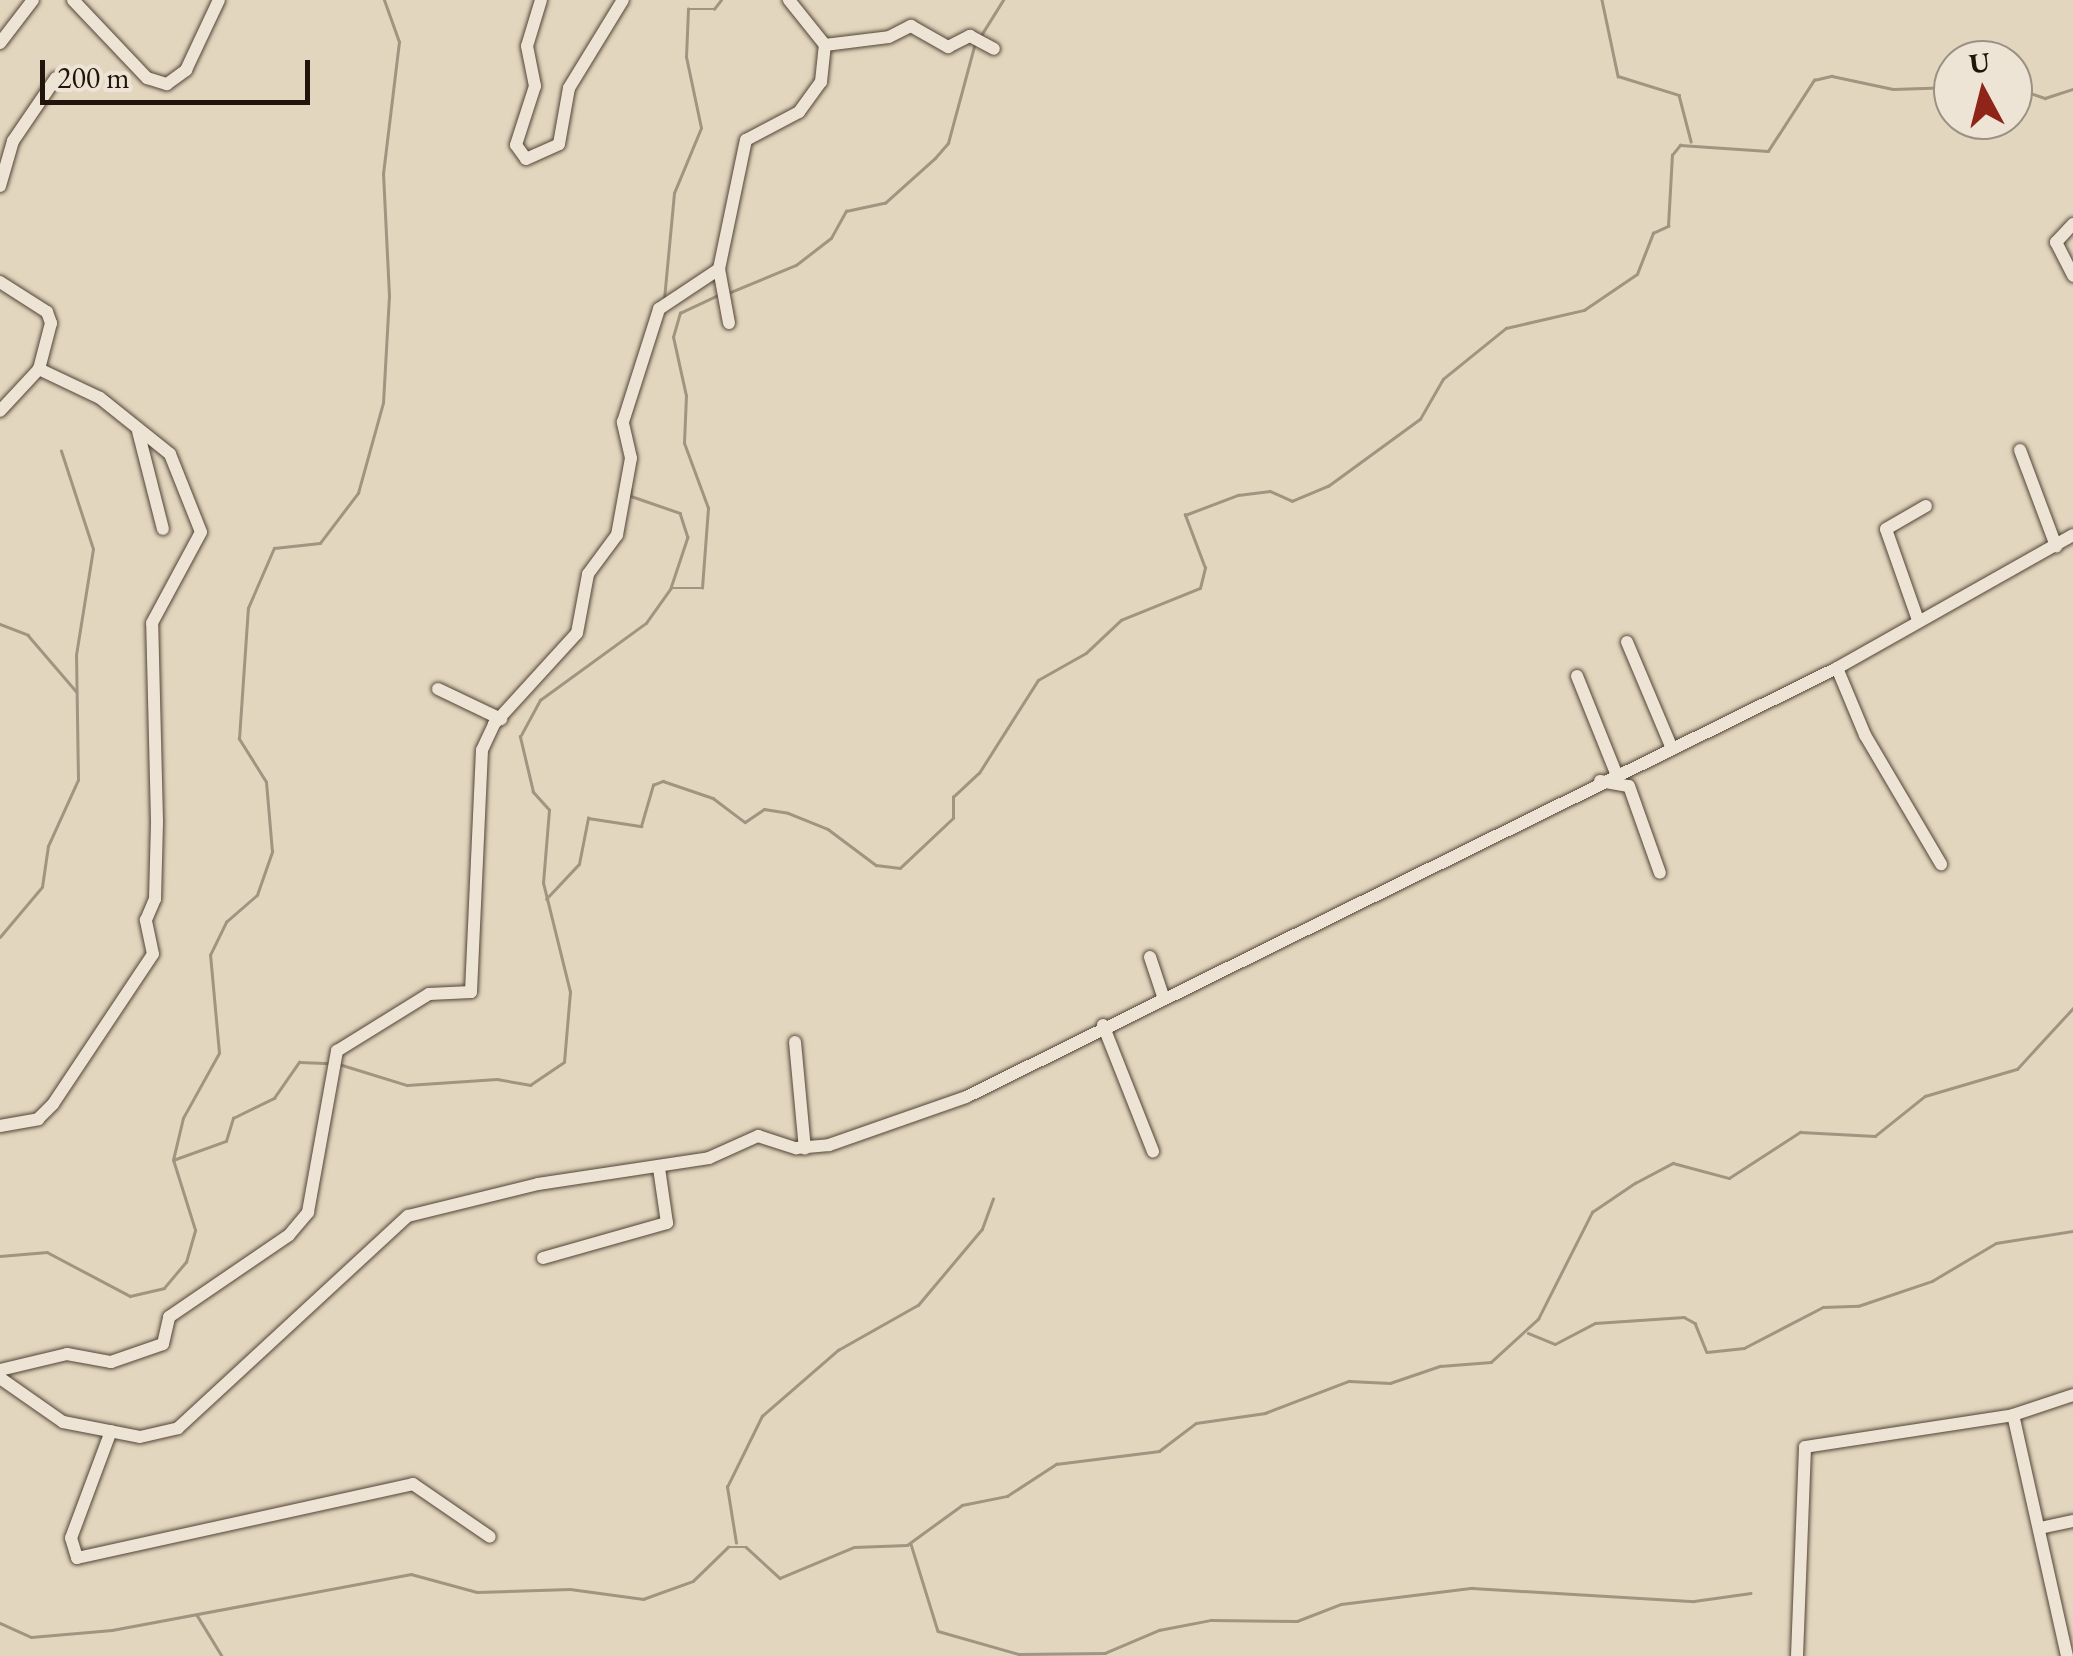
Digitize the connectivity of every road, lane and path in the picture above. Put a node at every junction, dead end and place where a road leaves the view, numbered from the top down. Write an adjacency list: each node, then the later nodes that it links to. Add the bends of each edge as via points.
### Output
1 (33, 0): 7 (street)
2 (73, 0): 3 (street, via 147,78 167,84 186,70)
3 (218, 0)
4 (541, 0): 5 (street, via 527,46 535,86 516,145 526,159 559,144 569,88)
5 (623, 0)
6 (789, 0): 8 (street)
7 (0, 44)
8 (825, 45): 9 (street, via 869,34 890,38 911,26 948,47 970,36); 13 (street, via 817,92 790,119 746,140)
9 (994, 49)
10 (56, 78): 11 (street, via 12,141)
11 (0, 186)
12 (2073, 224): 14 (street, via 2056,242)
13 (718, 269): 16 (street); 30 (street, via 658,309 623,422 630,458 617,535 588,574 577,633)
14 (2073, 276)
15 (0, 282): 17 (street, via 50,318)
16 (729, 323)
17 (38, 369): 18 (street); 19 (street, via 100,398)
18 (0, 411)
19 (138, 431): 22 (street); 40 (street, via 180,468 201,532 152,623 148,658 157,821 155,899 146,920 153,954 53,1104 38,1119)
20 (2020, 450): 24 (street)
21 (1926, 506): 25 (street, via 1886,529)
22 (163, 529)
23 (2073, 535): 24 (street)
24 (2056, 546): 25 (street)
25 (1918, 620): 27 (street)
26 (1627, 642): 31 (street)
27 (1837, 668): 31 (street); 34 (street, via 1866,735)
28 (1577, 676): 32 (street)
29 (438, 689): 30 (street)
30 (501, 719): 45 (street, via 482,750 471,992 429,994 336,1051 308,1212 289,1235 169,1317 156,1349 111,1362 67,1354)
31 (1671, 746): 32 (street)
32 (1616, 773): 33 (street)
33 (1600, 781): 35 (street, via 1628,786); 37 (street)
34 (1941, 864)
35 (1660, 873)
36 (1150, 957): 37 (street)
37 (1163, 996): 38 (street)
38 (1103, 1025): 41 (street, via 966,1096); 42 (street)
39 (795, 1042): 41 (street)
40 (0, 1126)
41 (805, 1149): 43 (street, via 758,1136 721,1154)
42 (1154, 1151)
43 (659, 1168): 44 (street, via 667,1223); 49 (street, via 538,1184 408,1216 178,1428 140,1437)
44 (543, 1258)
45 (0, 1370)
46 (0, 1378): 49 (street, via 63,1422)
47 (2073, 1396): 48 (street)
48 (2012, 1414): 51 (street); 53 (street, via 1805,1447)
49 (111, 1431): 52 (street, via 72,1538 77,1558 414,1484)
50 (2073, 1521): 51 (street)
51 (2040, 1528): 54 (street)
52 (490, 1537)
53 (1798, 1656)
54 (2068, 1656)

